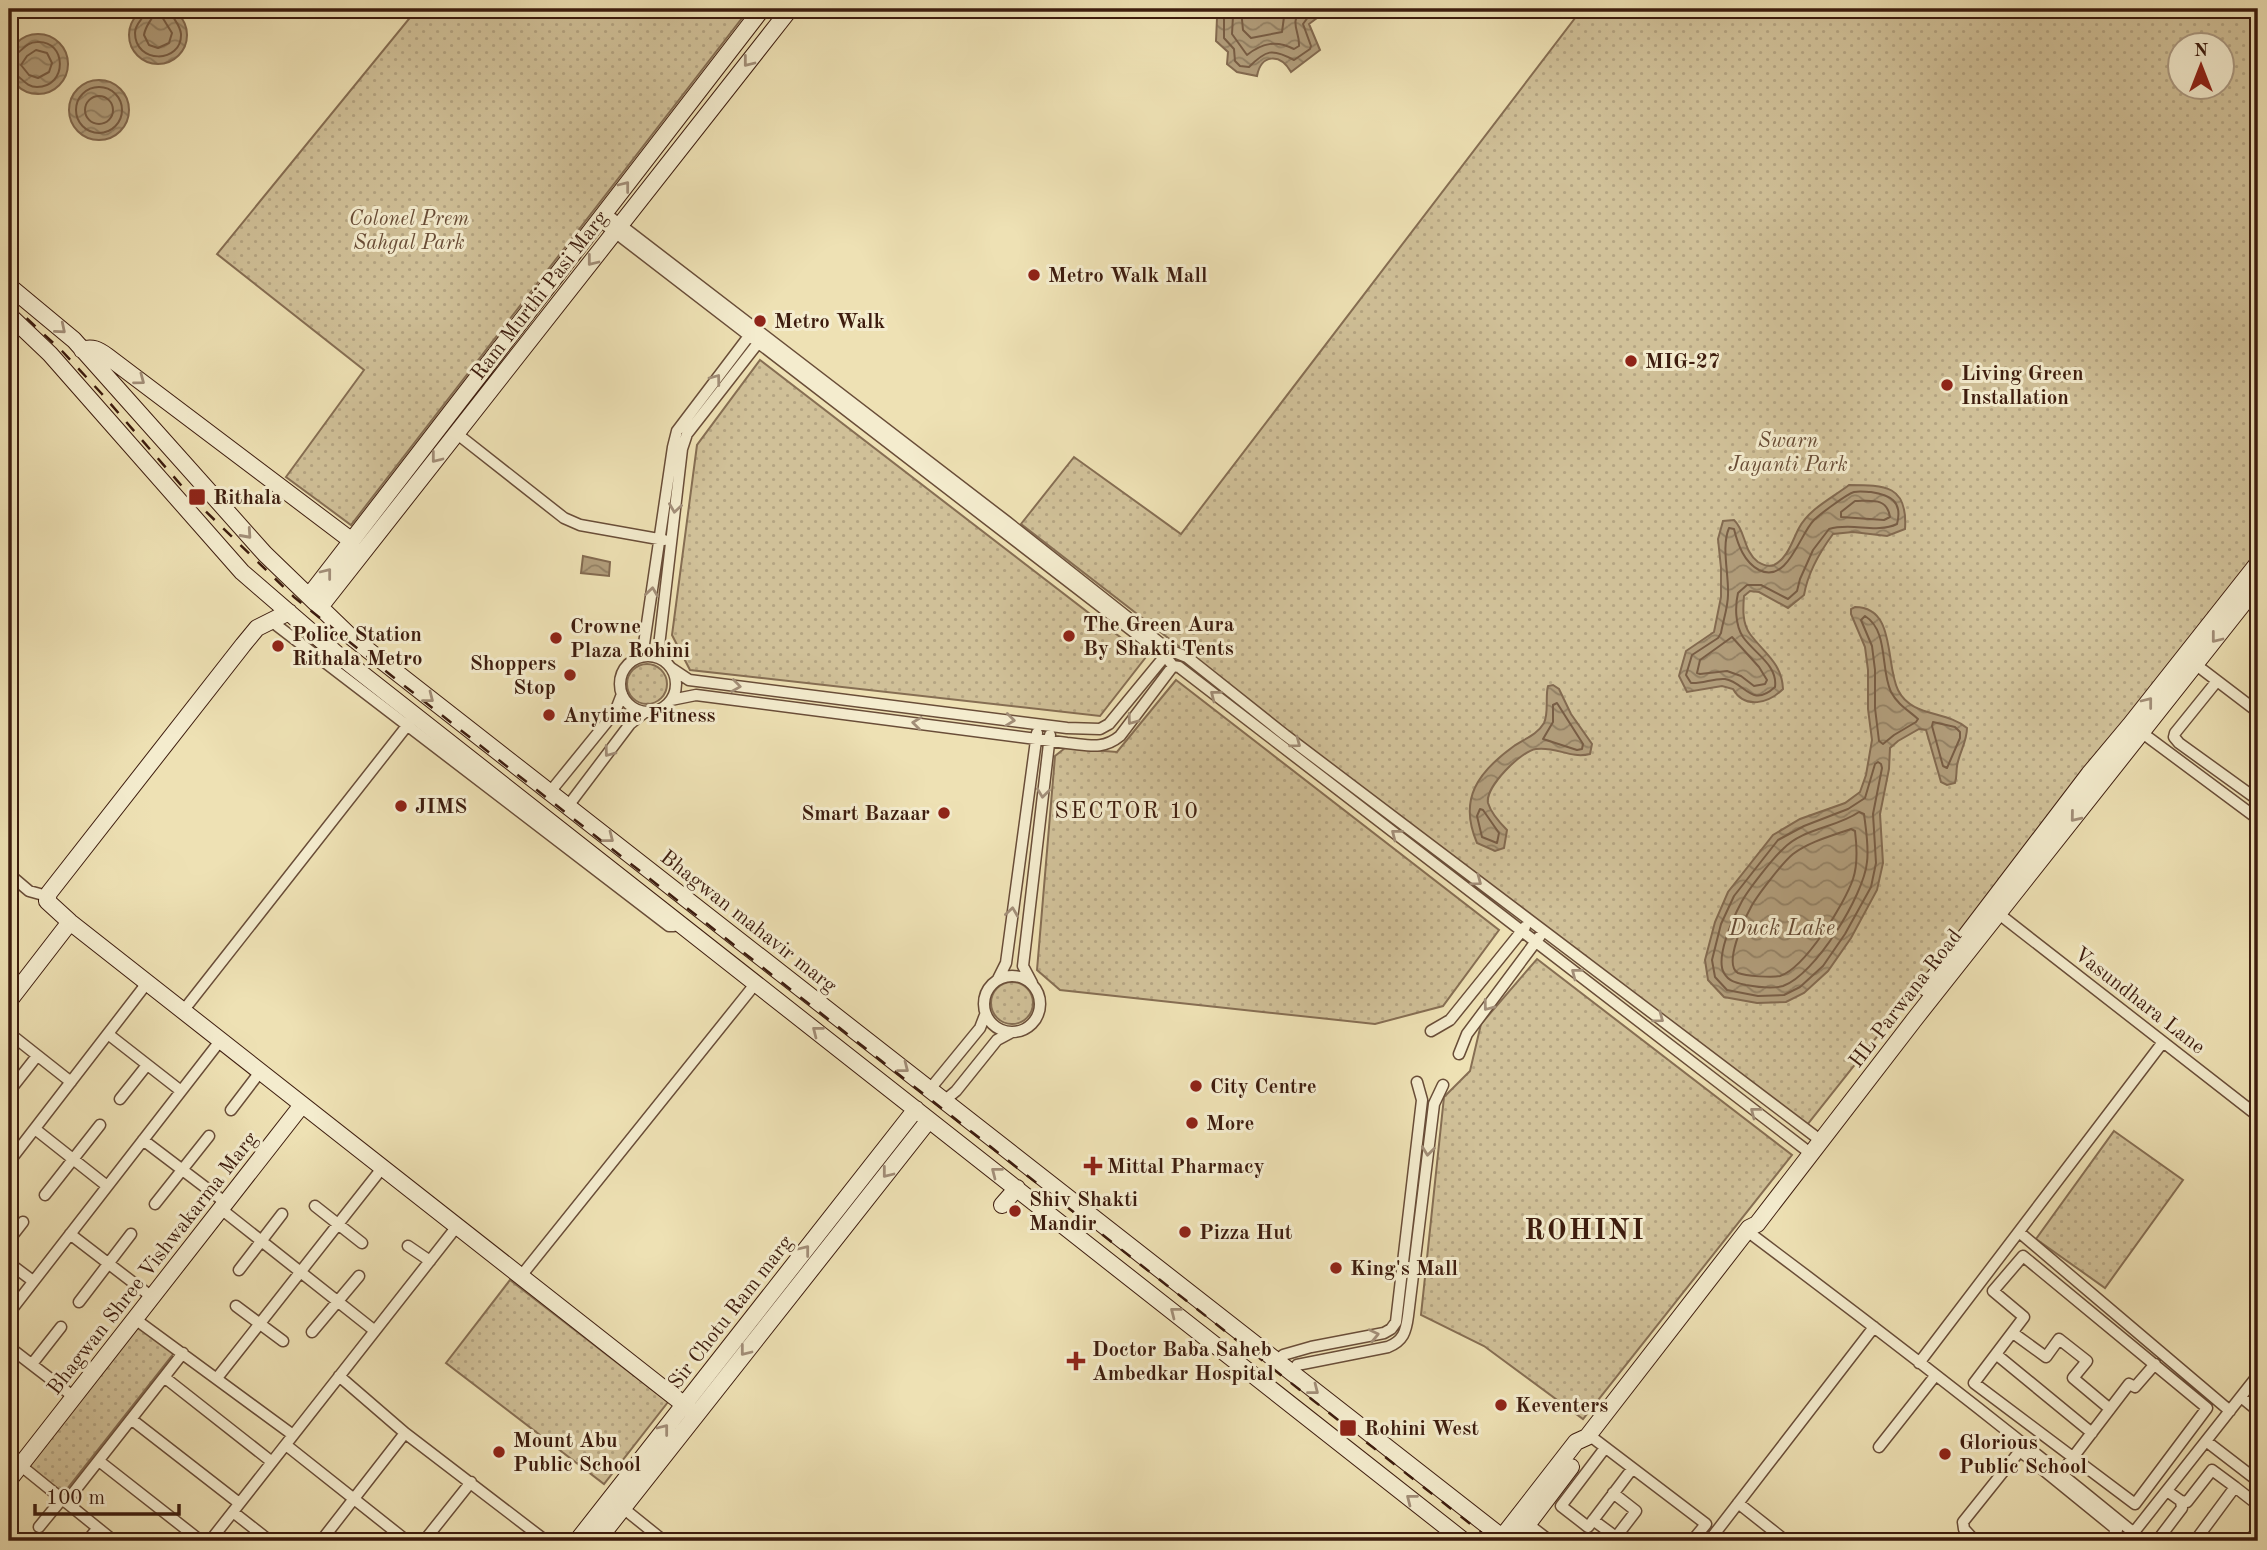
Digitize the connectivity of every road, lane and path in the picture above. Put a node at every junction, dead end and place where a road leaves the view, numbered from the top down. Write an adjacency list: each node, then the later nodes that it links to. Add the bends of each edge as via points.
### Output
1 (762, 9): 3 (street, Ram Murthi Pasi Marg, one-way to 1)
2 (790, 9): 4 (street, Ram Murthi Pasi Marg, one-way to 4)
3 (602, 216): 4 (street); 11 (street, Ram Murthi Pasi Marg)
4 (617, 229): 7 (street); 9 (street, Ram Murthi Pasi Marg, one-way to 9); 17 (street)
5 (9, 286): 8 (street, Bhagwan mahavir marg, one-way to 8)
6 (9, 315): 15 (street, via 50,354 242,572)
7 (753, 339): 10 (street, via 687,434); 18 (street)
8 (82, 350): 11 (street, one-way to 11, via 89,347 107,356); 14 (street, Bhagwan mahavir marg, one-way to 14, via 256,544)
9 (456, 433): 10 (street, via 564,518); 14 (street, Ram Murthi Pasi Marg, one-way to 14)
10 (665, 540): 19 (street, one-way to 10, via 645,645); 21 (street, via 659,646)
11 (352, 541): 14 (street, Ram Murthi Pasi Marg, one-way to 11)
12 (2258, 563): 31 (street, one-way to 12)
13 (2258, 585): 20 (street, HL Parwana Road, one-way to 20)
14 (315, 601): 34 (street, Bhagwan mahavir marg, one-way to 34, via 350,636)
15 (289, 612): 16 (street); 28 (street)
16 (271, 621): 28 (street); 40 (street, via 257,628 243,645)
17 (1179, 654): 18 (street); 44 (street, one-way to 44)
18 (1165, 656): 22 (street); 30 (street, via 1109,724 1100,729)
19 (637, 657): 21 (street, via 657,657); 24 (street, via 622,671)
20 (2195, 664): 23 (street); 31 (street, HL Parwana Road)
21 (669, 666): 25 (street, via 676,684); 29 (street, one-way to 29, via 688,680)
22 (1173, 666): 33 (street, one-way to 33, via 1110,744); 46 (street, one-way to 22)
23 (2217, 681): 27 (street); 35 (street, via 2174,737)
24 (622, 694): 26 (street, via 633,708); 34 (street, via 615,712)
25 (671, 700): 26 (street, via 659,710); 32 (street, one-way to 25, via 696,695)
26 (645, 712): 36 (street, one-way to 36, via 630,724)
27 (2258, 712)
28 (411, 721): 41 (street); 43 (street, via 669,926); 54 (street)
29 (1038, 723): 30 (street); 32 (street)
30 (1051, 726): 33 (street)
31 (2137, 729): 37 (street); 42 (street, HL Parwana Road, one-way to 42); 82 (street, via 2089,774)
32 (1036, 738): 33 (street); 49 (street, one-way to 32, via 1006,963)
33 (1049, 740): 51 (street, one-way to 51, via 1023,966)
34 (550, 792): 36 (street, Bhagwan mahavir marg)
35 (2258, 800)
36 (568, 806): 39 (street, Bhagwan mahavir marg, one-way to 39)
37 (2257, 815)
38 (9, 874): 40 (street, via 29,891)
39 (666, 883): 41 (street); 70 (street, Bhagwan mahavir marg, one-way to 70)
40 (47, 896): 45 (street, via 49,904)
41 (653, 903): 43 (street)
42 (1999, 914): 61 (street, Vasundhara Lane); 82 (street, HL Parwana Road)
43 (677, 921): 50 (street)
44 (1531, 921): 46 (street); 47 (street)
45 (70, 922): 52 (street); 53 (street)
46 (1522, 931): 48 (street); 56 (street, via 1450,1020)
47 (1544, 931): 48 (street); 82 (street, one-way to 82)
48 (1536, 942): 62 (street, one-way to 62, via 1467,1034); 84 (street, one-way to 48)
49 (998, 979): 51 (street, via 1017,976); 55 (street, via 985,993)
50 (756, 983): 75 (street, one-way to 50); 114 (street)
51 (1032, 983): 57 (street, via 1040,998 1039,1014 1028,1027)
52 (147, 984): 54 (street); 59 (street)
53 (9, 1001)
54 (183, 1011): 60 (street)
55 (985, 1014): 57 (street, via 996,1027); 70 (street, via 980,1028)
56 (1432, 1031)
57 (1012, 1032): 73 (street, via 997,1040)
58 (9, 1033): 63 (street)
59 (108, 1034): 64 (street); 66 (street)
60 (220, 1041): 65 (street); 71 (street)
61 (2163, 1042): 77 (street, Vasundhara Lane); 101 (street)
62 (1459, 1054)
63 (37, 1056): 66 (street); 69 (street)
64 (147, 1065): 71 (street); 72 (street)
65 (260, 1072): 74 (street); 76 (street)
66 (71, 1082): 80 (street)
67 (1417, 1082): 133 (street, one-way to 67, via 1384,1333 1396,1322 1422,1100)
68 (1443, 1085): 138 (street, one-way to 138, via 1434,1104 1403,1336 1388,1347)
69 (11, 1089)
70 (930, 1089): 73 (street, Bhagwan mahavir marg)
71 (181, 1091): 83 (street)
72 (120, 1099)
73 (944, 1101): 185 (street, Bhagwan mahavir marg, one-way to 185)
74 (302, 1105): 87 (street); 94 (street, Bhagwan Shree Vishwakarma Marg)
75 (916, 1109): 78 (street); 146 (street, Sir Chotu Ram marg, one-way to 75)
76 (230, 1110)
77 (2256, 1110)
78 (929, 1120): 90 (street, one-way to 78); 146 (street, Sir Chotu Ram marg, one-way to 146)
79 (100, 1125): 85 (street)
80 (35, 1129): 85 (street); 86 (street)
81 (209, 1136): 88 (street)
82 (1817, 1138): 84 (street, HL Parwana Road)
83 (143, 1140): 88 (street); 89 (street)
84 (1806, 1151): 100 (street, HL Parwana Road, via 1757,1224)
85 (73, 1159): 89 (street); 91 (street)
86 (9, 1163)
87 (383, 1167): 98 (street); 99 (street)
88 (182, 1170): 92 (street); 94 (street)
89 (107, 1186): 102 (street)
90 (1017, 1188): 93 (street); 198 (street, one-way to 90, via 1148,1300)
91 (45, 1195)
92 (155, 1204)
93 (1002, 1205)
94 (223, 1206): 105 (street); 116 (street, Bhagwan Shree Vishwakarma Marg)
95 (315, 1206): 98 (street)
96 (282, 1214): 105 (street)
97 (23, 1222): 104 (street)
98 (338, 1224): 106 (street); 112 (street)
99 (458, 1225): 108 (street); 114 (street)
100 (1748, 1230): 126 (street); 154 (street, HL Parwana Road)
101 (2019, 1232): 117 (street); 135 (street)
102 (70, 1234): 110 (street); 115 (street)
103 (131, 1234): 110 (street)
104 (9, 1240)
105 (262, 1241): 111 (street); 112 (street)
106 (362, 1243)
107 (408, 1246): 108 (street)
108 (430, 1261): 127 (street)
109 (9, 1263): 115 (street)
110 (108, 1264): 116 (street); 119 (street)
111 (239, 1270)
112 (300, 1272): 118 (street); 124 (street)
113 (359, 1276): 118 (street)
114 (521, 1276): 146 (street)
115 (33, 1282): 122 (street)
116 (152, 1297): 123 (street, Bhagwan Shree Vishwakarma Marg)
117 (2096, 1297): 121 (street); 148 (street)
118 (338, 1301): 127 (street); 128 (street)
119 (79, 1302)
120 (236, 1306): 124 (street)
121 (2087, 1309): 129 (street, via 2023,1256 1993,1291 2024,1317); 137 (street)
122 (9, 1313)
123 (135, 1318): 132 (street); 144 (street, Bhagwan Shree Vishwakarma Marg)
124 (260, 1324): 130 (street); 143 (street)
125 (61, 1327): 136 (street)
126 (1874, 1327): 135 (street); 175 (street)
127 (375, 1331): 140 (street)
128 (312, 1332)
129 (2013, 1333): 134 (street); 147 (street, via 2046,1357 2059,1339 2087,1361 2073,1378)
130 (283, 1341)
131 (9, 1347): 136 (street)
132 (183, 1353): 142 (street); 143 (street)
133 (1283, 1354)
134 (1997, 1355): 152 (street); 160 (street, via 1975,1383)
135 (1919, 1363): 141 (street)
136 (32, 1364): 144 (street)
137 (2155, 1364): 147 (street, via 2135,1387 2129,1384); 160 (street, via 2207,1408 2135,1504)
138 (1297, 1366)
139 (2258, 1375): 145 (street)
140 (339, 1376): 151 (street); 153 (street)
141 (1935, 1376): 157 (street); 159 (street)
142 (164, 1377): 150 (street); 162 (street)
143 (217, 1378): 153 (street)
144 (74, 1397): 164 (street, Bhagwan Shree Vishwakarma Marg)
145 (2241, 1397): 148 (street); 149 (street)
146 (690, 1409): 174 (street, Sir Chotu Ram marg)
147 (2110, 1409): 152 (street)
148 (2230, 1410): 155 (street)
149 (2258, 1411)
150 (131, 1419): 161 (street); 177 (street)
151 (405, 1433): 166 (street); 171 (street)
152 (2092, 1433): 160 (street)
153 (293, 1435): 156 (street)
154 (1588, 1436): 158 (street); 178 (street, HL Parwana Road, via 1584,1448)
155 (2206, 1441): 167 (street); 169 (street)
156 (286, 1445): 162 (street); 171 (street)
157 (1879, 1447)
158 (1605, 1448): 163 (street); 179 (street, via 1561,1506 1588,1527)
159 (2022, 1448): 165 (street); 203 (street, via 1963,1522); 204 (street, via 2117,1530)
160 (2071, 1458): 165 (street)
161 (99, 1461): 172 (street); 188 (street)
162 (272, 1462): 177 (street)
163 (1632, 1469): 170 (street); 200 (street, via 1706,1524)
164 (13, 1473): 172 (street)
165 (2061, 1473): 183 (street)
166 (471, 1482): 193 (street); 194 (street)
167 (2258, 1482)
168 (2235, 1487): 173 (street, via 2212,1470 2188,1502); 176 (street); 206 (street)
169 (2167, 1491): 173 (street); 183 (street)
170 (1614, 1493): 179 (street); 184 (street, via 1636,1511)
171 (354, 1498): 191 (street); 192 (street)
172 (64, 1501): 180 (street); 181 (street)
173 (2181, 1501): 205 (street, via 2182,1508)
174 (616, 1503): 195 (street, Sir Chotu Ram marg); 196 (street, Sir Chotu Ram marg); 197 (street)
175 (1738, 1503): 201 (street); 202 (street)
176 (2258, 1505)
177 (236, 1507): 189 (street); 190 (street)
178 (1524, 1520): 185 (street, HL Parwana Road); 199 (street)
179 (1593, 1520): 184 (street)
180 (39, 1527)
181 (98, 1528): 186 (street); 187 (street)
182 (2258, 1530): 207 (street)
183 (2130, 1537)
184 (1619, 1539)
185 (1505, 1540)
186 (87, 1541)
187 (114, 1541)
188 (201, 1541)
189 (210, 1541)
190 (270, 1541)
191 (321, 1541)
192 (407, 1541)
193 (424, 1541)
194 (546, 1541)
195 (577, 1541)
196 (597, 1541)
197 (664, 1541)
198 (1464, 1541)
199 (1550, 1541)
200 (1692, 1541)
201 (1709, 1541)
202 (1786, 1541)
203 (1975, 1541)
204 (2109, 1541)
205 (2157, 1541)
206 (2195, 1541)
207 (2249, 1541)

